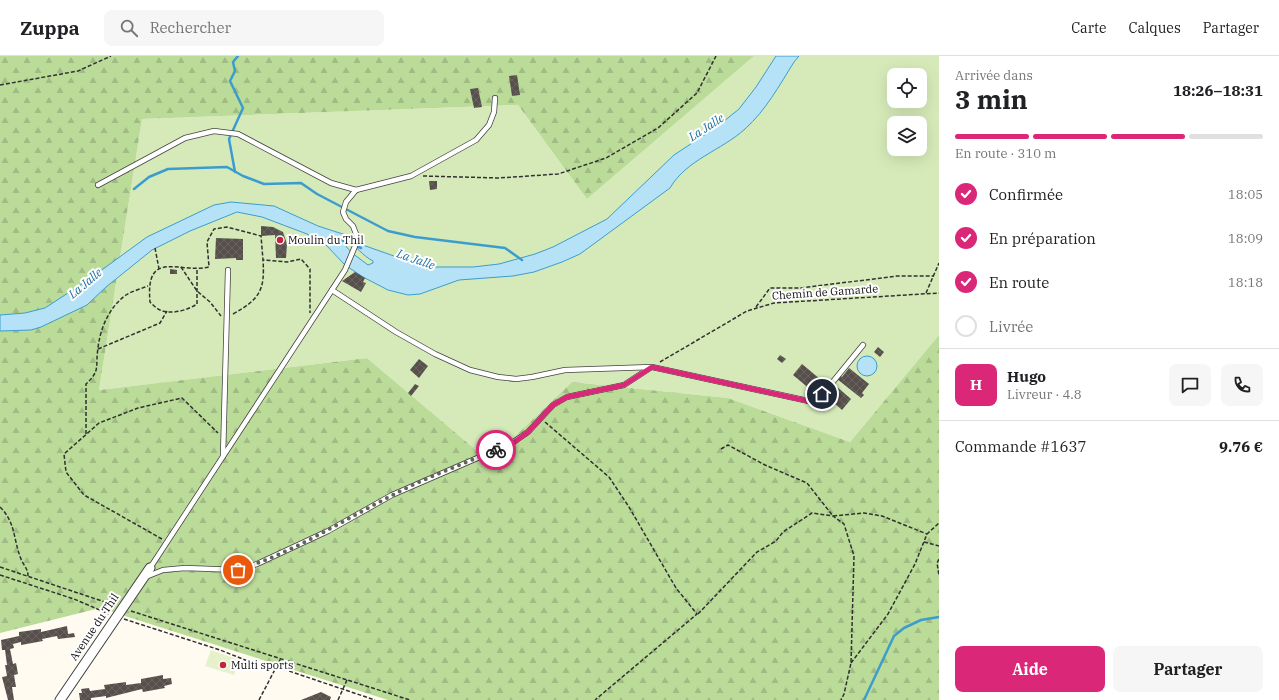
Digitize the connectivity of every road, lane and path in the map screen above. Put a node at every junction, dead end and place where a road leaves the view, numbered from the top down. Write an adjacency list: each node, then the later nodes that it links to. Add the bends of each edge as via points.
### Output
1 (111, 56): 3 (path, via 78,71)
2 (716, 56): 5 (path, via 697,93 658,128 606,158 558,174 499,178)
3 (0, 85)
4 (495, 98): 5 (lane, via 494,112 489,125 476,140)
5 (411, 176): 7 (lane)
6 (98, 185): 7 (lane, via 185,138 214,131 228,131 331,183)
7 (356, 190): 15 (lane, via 346,202 343,212 354,226 358,239 345,270)
8 (155, 248): 10 (path)
9 (939, 263): 13 (path)
10 (159, 269): 11 (path, via 171,266); 14 (path)
11 (197, 270): 19 (path, via 197,304 188,310); 20 (path, via 209,267 207,242 214,229 227,227 261,236 263,260 287,262 301,259 310,269)
12 (228, 270): 26 (lane)
13 (934, 276): 16 (path); 18 (path, via 897,276 801,288 770,288)
14 (148, 286): 19 (path, via 150,302 160,310); 22 (path, via 126,295 112,309 103,325)
15 (332, 290): 20 (lane); 23 (lane, via 434,354 470,370 498,377 532,377 571,369)
16 (926, 293): 17 (path, Chemin de Gamarde); 18 (path, Chemin de Gamarde, via 774,303)
17 (939, 293)
18 (756, 308): 23 (path, Chemin de Gamarde)
19 (167, 311): 22 (path, via 160,323)
20 (309, 326): 28 (lane)
21 (863, 345): 23 (lane, via 818,400 813,402)
22 (98, 349): 25 (path, via 96,375 86,384)
23 (652, 367): 24 (lane, via 624,385 567,397 553,405)
24 (541, 418): 42 (lane, via 512,444 392,495 328,531 257,564 238,570 163,570 152,573); 44 (path, via 609,476 676,588)
25 (86, 434): 26 (path, via 99,423 132,410 182,398); 33 (path, via 64,454 66,472 84,495)
26 (224, 438): 28 (lane)
27 (721, 449): 30 (path, via 728,445 807,484)
28 (223, 456): 33 (lane)
29 (0, 507): 41 (path, via 11,521 21,559 28,570)
30 (833, 516): 32 (path, via 864,513 882,516); 44 (path, via 812,513 783,532 776,541 757,552); 47 (path, via 844,524 854,556)
31 (939, 523): 32 (path)
32 (927, 534): 34 (path)
33 (167, 542): 38 (lane)
34 (924, 542): 35 (path); 47 (path, via 888,614)
35 (939, 546)
36 (939, 559): 40 (path)
37 (0, 567): 41 (path)
38 (150, 568): 42 (street, Avenue du Thil)
39 (0, 575): 45 (path, via 74,599)
40 (939, 575)
41 (28, 577): 43 (path)
42 (138, 584): 43 (street, Avenue du Thil)
43 (122, 608): 45 (street, Avenue du Thil); 46 (path)
44 (698, 614): 56 (path)
45 (116, 617): 48 (path, via 220,650 263,667); 51 (street, Avenue du Thil)
46 (281, 658): 48 (path); 49 (path)
47 (851, 663): 57 (path)
48 (277, 667): 50 (path); 52 (path)
49 (347, 680): 50 (path); 55 (path)
50 (343, 689): 53 (path); 54 (path)
51 (60, 700)
52 (259, 700)
53 (338, 700)
54 (375, 700)
55 (410, 700)
56 (595, 700)
57 (841, 700)

